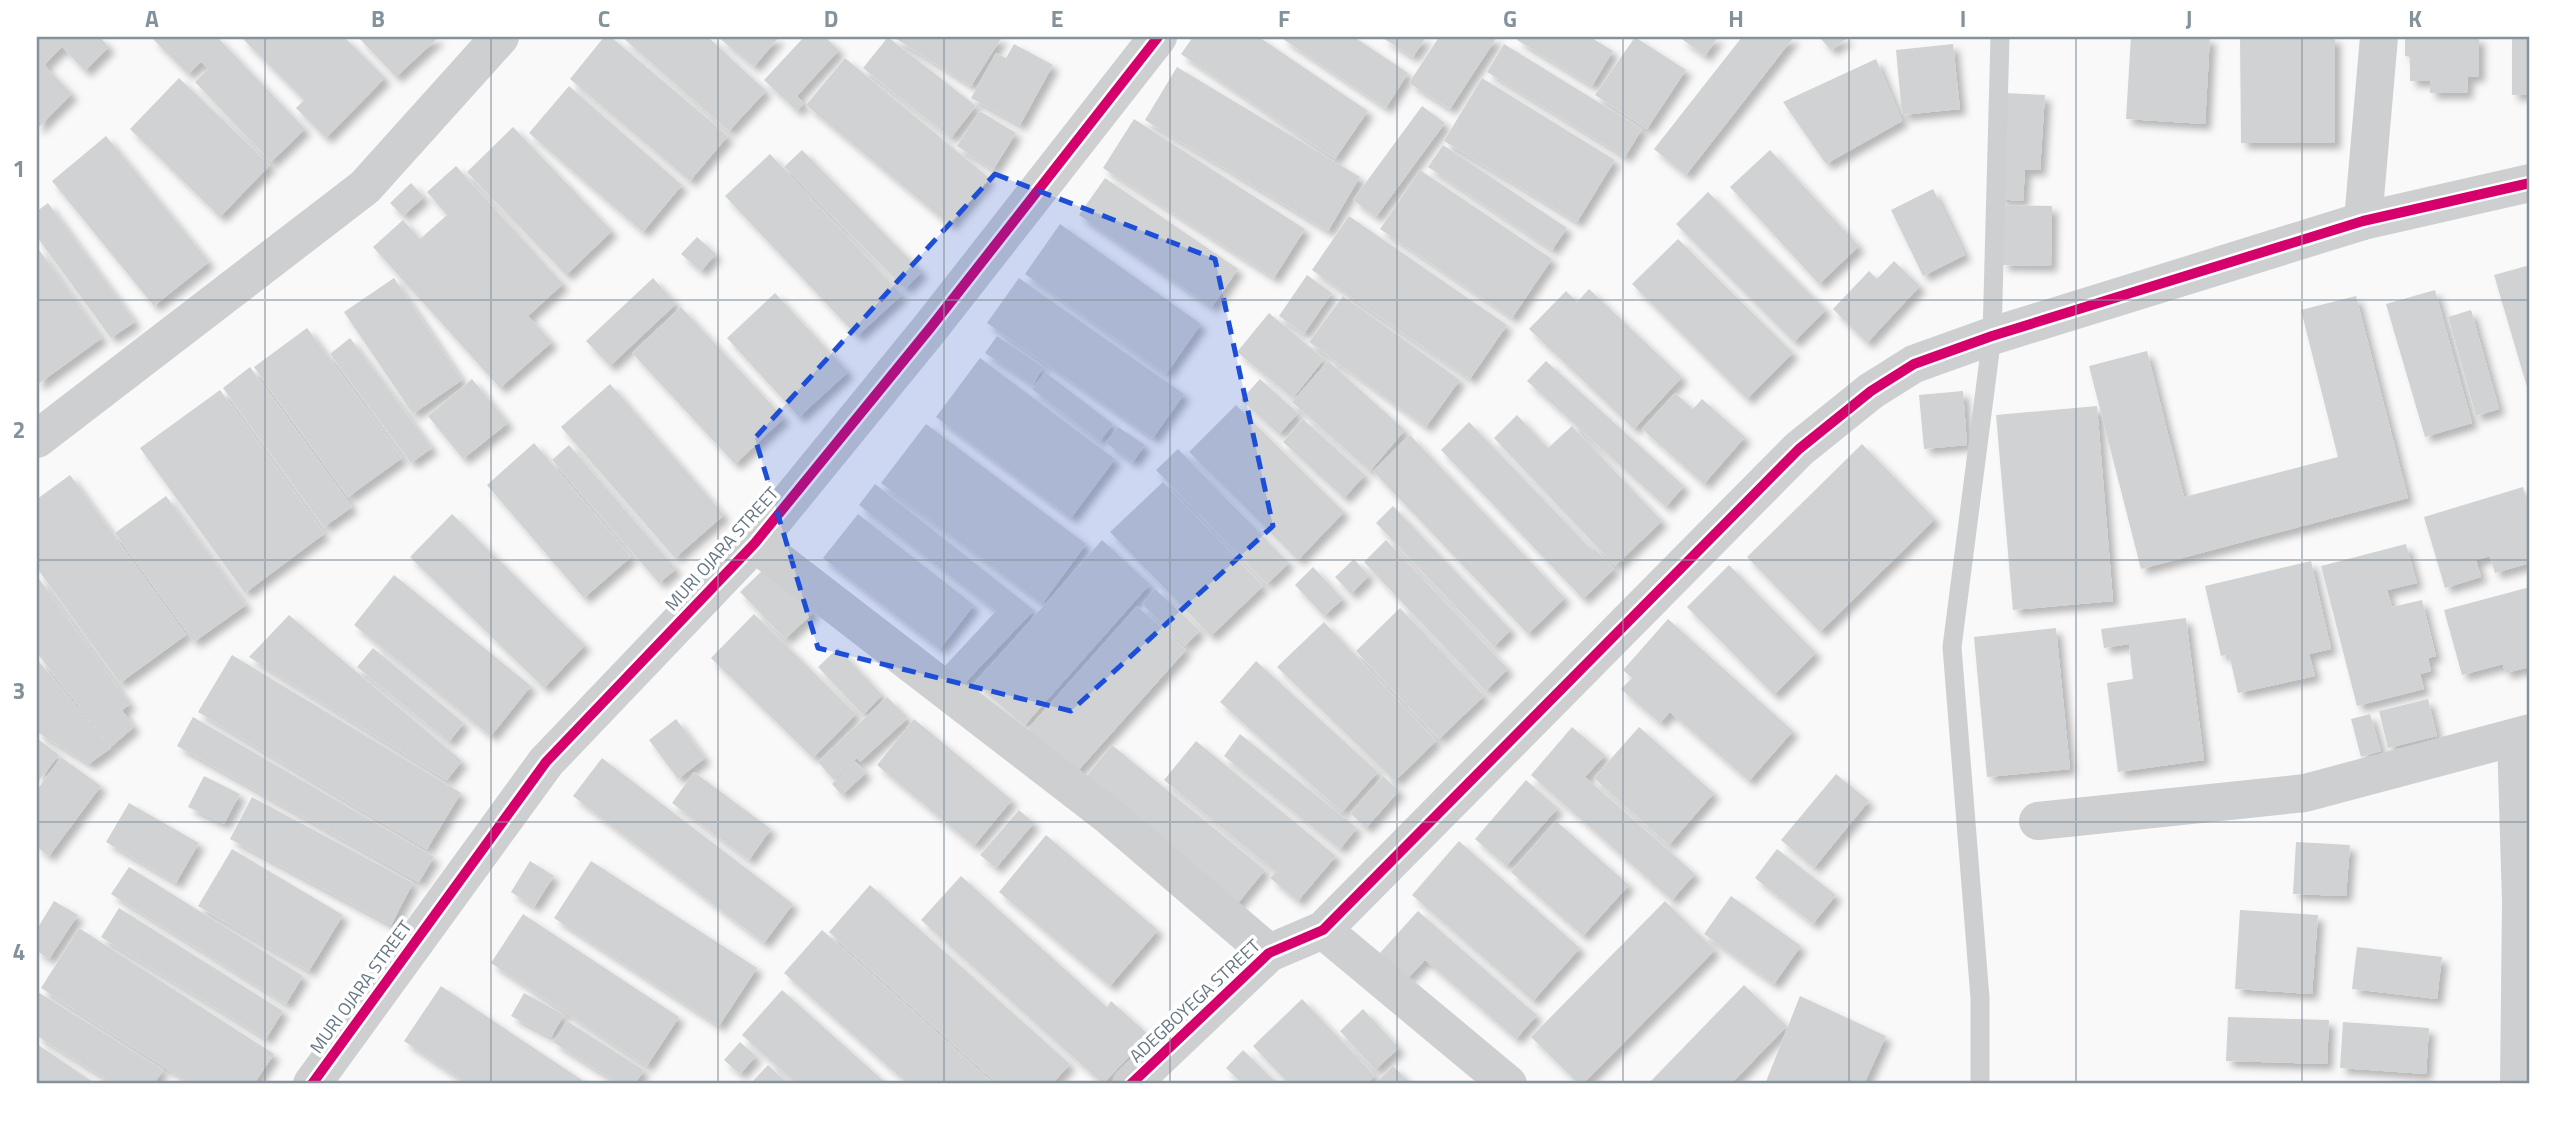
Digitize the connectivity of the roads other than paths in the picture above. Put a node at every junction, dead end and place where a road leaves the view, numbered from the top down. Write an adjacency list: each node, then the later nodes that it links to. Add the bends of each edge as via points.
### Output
1 (500, 37): 8 (street, via 365,187)
2 (1158, 37): 9 (street, MURI OJARA STREET)
3 (2000, 37): 7 (lane)
4 (2379, 37): 6 (street)
5 (2530, 183): 6 (street)
6 (2363, 221): 7 (street)
7 (1992, 336): 12 (street, via 1914,364 1871,391 1798,449); 17 (lane, via 1952,647 1980,998)
8 (37, 439)
9 (755, 544): 13 (street, via 1109,816); 14 (street, MURI OJARA STREET, via 546,762)
10 (2523, 736): 11 (street, via 2305,793); 18 (street)
11 (2038, 821)
12 (1323, 930): 13 (street, ADEGBOYEGA STREET); 16 (street)
13 (1269, 953): 15 (street, ADEGBOYEGA STREET)
14 (312, 1084)
15 (1131, 1084)
16 (1508, 1084)
17 (1980, 1084)
18 (2519, 1084)

